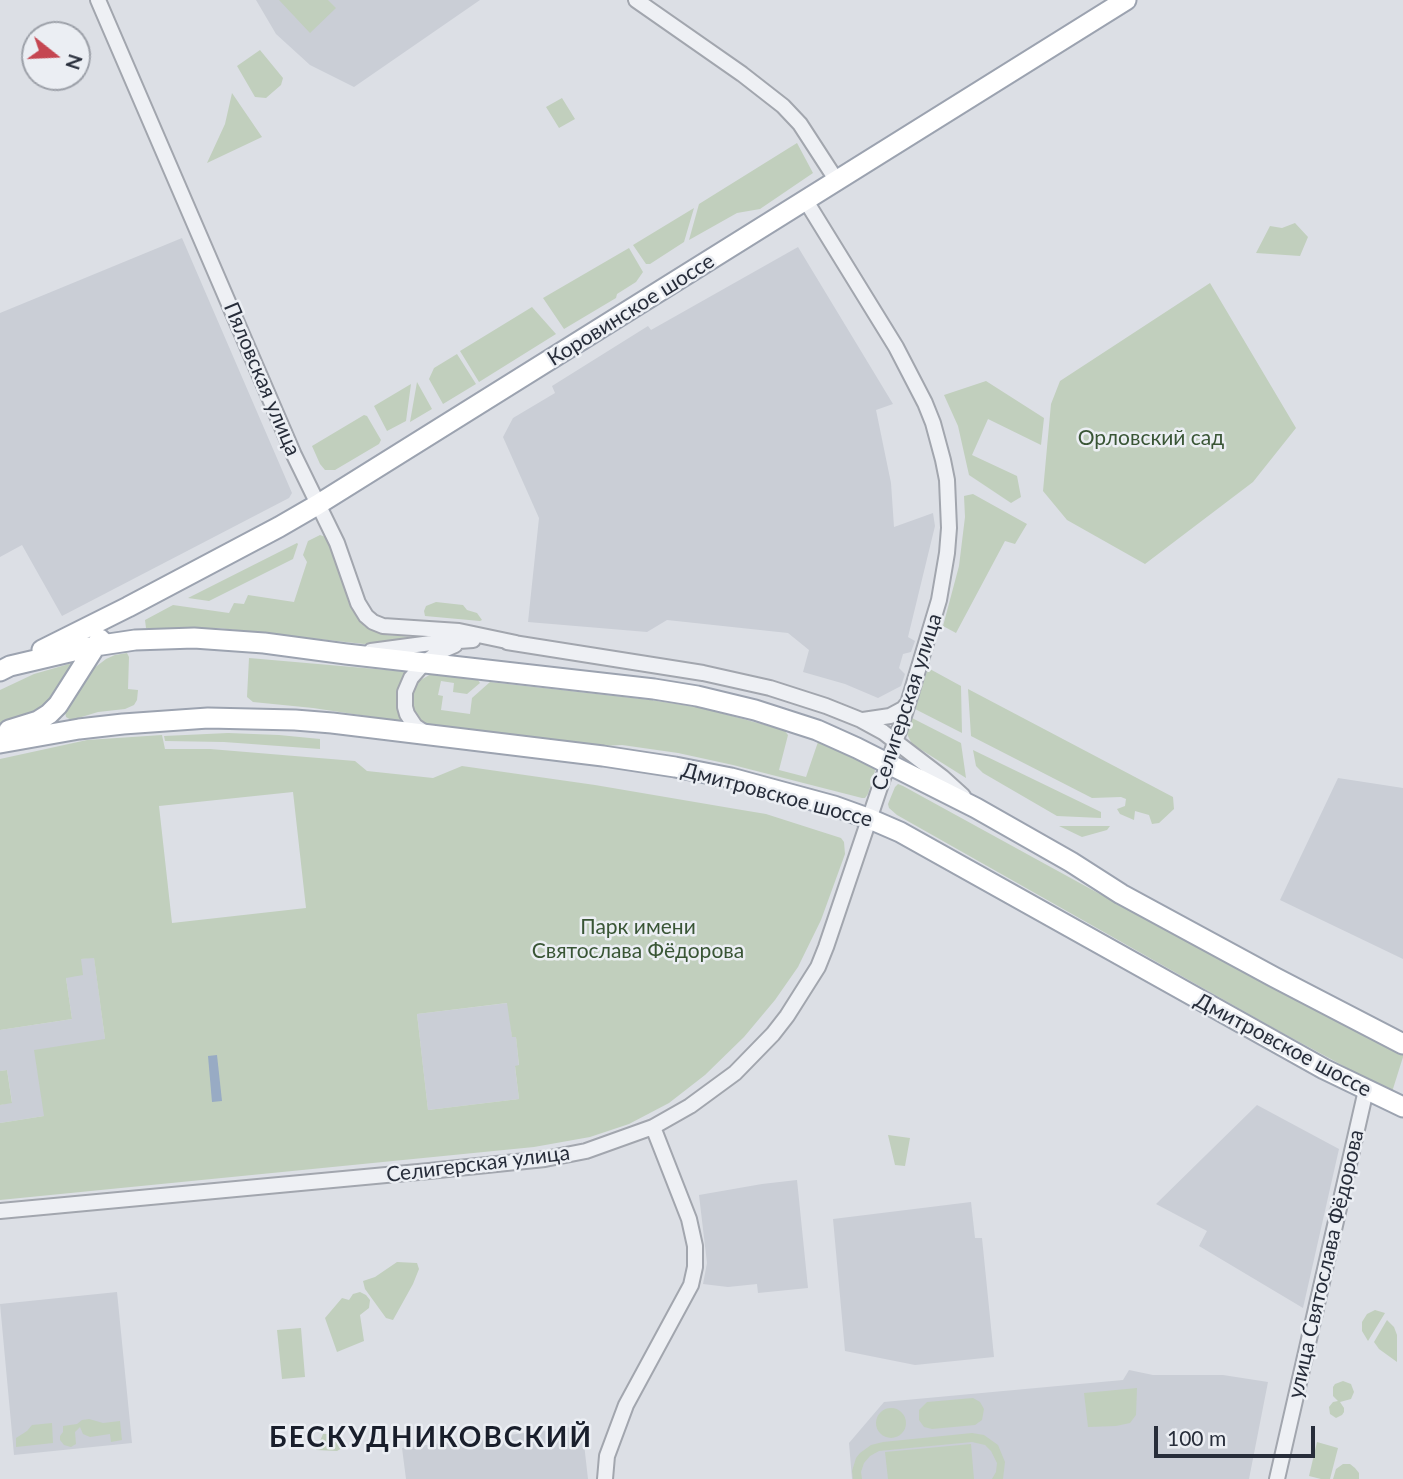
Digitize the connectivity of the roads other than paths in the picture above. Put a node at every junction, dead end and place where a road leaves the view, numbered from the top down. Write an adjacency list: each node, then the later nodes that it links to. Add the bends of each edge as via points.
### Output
1 (98, 0): 6 (street, Пяловская улица)
2 (636, 0): 4 (street, via 783,106)
3 (1126, 0): 4 (main road, Коровинское шоссе)
4 (837, 181): 5 (main road, Коровинское шоссе)
5 (806, 201): 6 (main road, Коровинское шоссе); 14 (street, Селигерская улица, via 896,347 925,403 943,460 949,503 945,565)
6 (317, 505): 7 (main road, Коровинское шоссе); 9 (street, Пяловская улица, via 337,542 358,603 373,622 459,631)
7 (128, 607): 10 (main road, Коровинское шоссе); 13 (main road, Коровинское шоссе)
8 (470, 640): 9 (street); 11 (street); 12 (street)
9 (516, 643): 15 (street, via 703,673 770,688)
10 (96, 646): 11 (main road, via 194,638); 13 (main road); 16 (main road, via 49,714)
11 (345, 654): 12 (main road)
12 (424, 663): 17 (street, via 408,685 405,707 415,726); 20 (main road, via 697,696 817,730)
13 (5, 668)
14 (909, 702): 15 (street, via 890,716); 18 (street, Селигерская улица)
15 (861, 720): 18 (street)
16 (0, 732)
17 (435, 736): 19 (main road, Дмитровское шоссе, via 332,723 208,718 109,725); 22 (main road, Дмитровское шоссе, via 675,767 731,778)
18 (895, 741): 20 (street, Селигерская улица); 21 (street)
19 (0, 743)
20 (887, 764): 21 (main road); 22 (street, Селигерская улица)
21 (976, 808): 23 (main road, via 1121,894)
22 (870, 819): 24 (main road, Дмитровское шоссе); 26 (street, Селигерская улица, via 818,967 787,1016 736,1073)
23 (1403, 1044)
24 (1366, 1090): 25 (main road, Дмитровское шоссе); 29 (street, улица Святослава Фёдорова)
25 (1403, 1107)
26 (653, 1128): 27 (street, Селигерская улица, via 545,1159); 28 (street, via 689,1219 695,1267 691,1285 626,1405)
27 (0, 1211)
28 (605, 1479)
29 (1277, 1479)

